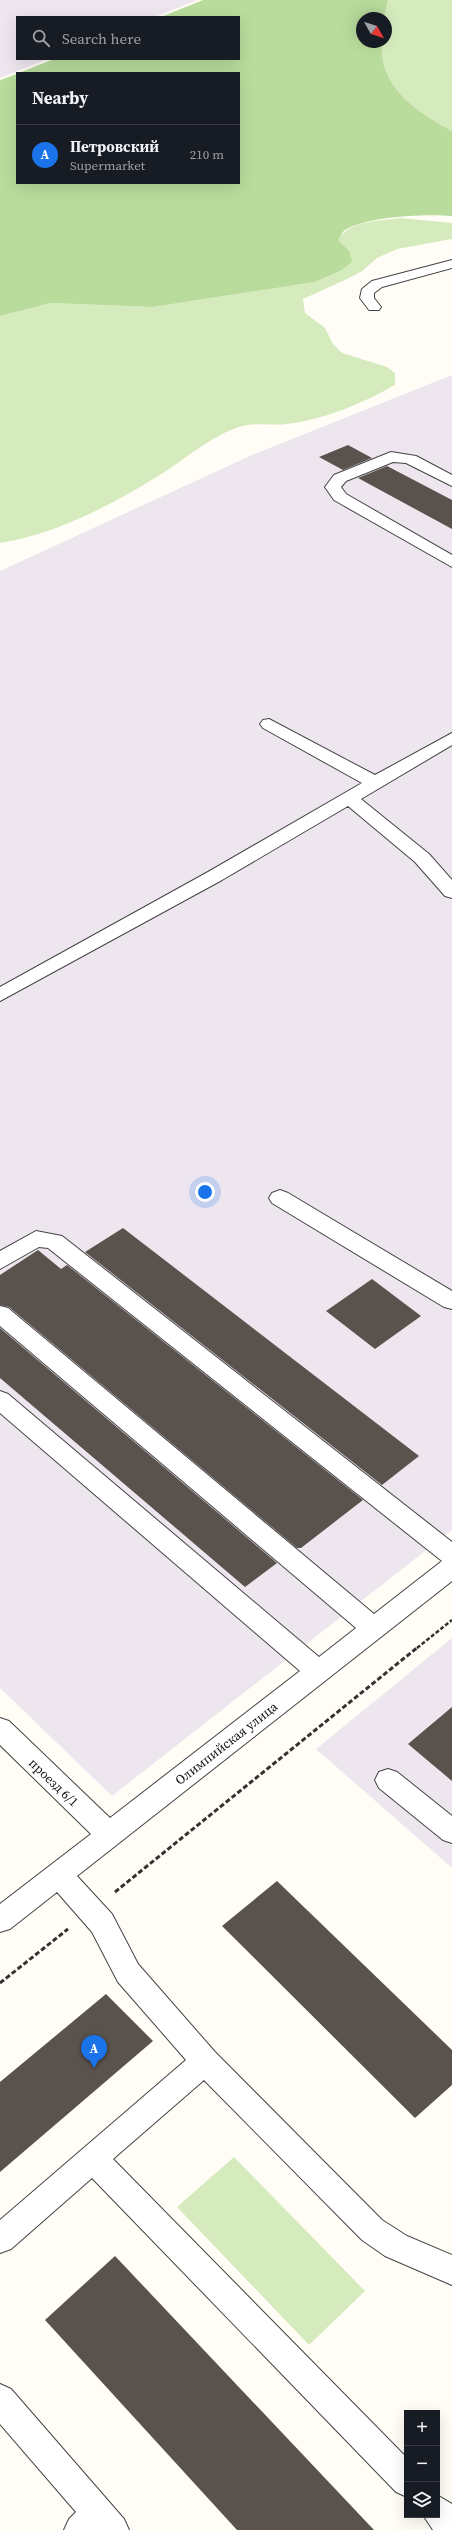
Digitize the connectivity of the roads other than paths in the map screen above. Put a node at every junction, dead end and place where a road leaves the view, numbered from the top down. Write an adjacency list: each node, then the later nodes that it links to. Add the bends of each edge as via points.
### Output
1 (452, 264): 2 (street, via 377,284 367,292 367,298)
2 (374, 307)
3 (452, 481): 4 (street, via 410,459 391,457 340,478 333,488 340,497)
4 (452, 562)
5 (269, 724): 7 (street)
6 (452, 738): 7 (street)
7 (375, 783): 8 (street)
8 (349, 798): 9 (street, via 422,858); 10 (street, via 215,876)
9 (452, 892)
10 (0, 995)
11 (280, 1198): 13 (street)
12 (0, 1261): 16 (street, via 36,1239 54,1241)
13 (452, 1301)
14 (0, 1314): 18 (street)
15 (0, 1400): 19 (street)
16 (452, 1556)
17 (452, 1567): 18 (street, Олимпийская улица)
18 (374, 1628): 19 (street, Олимпийская улица)
19 (318, 1671): 23 (street, Олимпийская улица)
20 (0, 1729): 23 (street, проезд 6/1)
21 (388, 1780): 22 (street)
22 (452, 1832)
23 (108, 1834): 24 (street, Олимпийская улица)
24 (58, 1874): 25 (street, Олимпийская улица); 26 (street, via 102,1923 128,1973)
25 (0, 1920)
26 (205, 2061): 27 (street); 29 (street, via 372,2230 396,2246)
27 (92, 2158): 28 (street); 31 (street)
28 (0, 2239)
29 (452, 2270)
30 (0, 2400): 33 (street)
31 (404, 2477)
32 (440, 2514): 34 (street)
33 (97, 2524)
34 (452, 2527)

